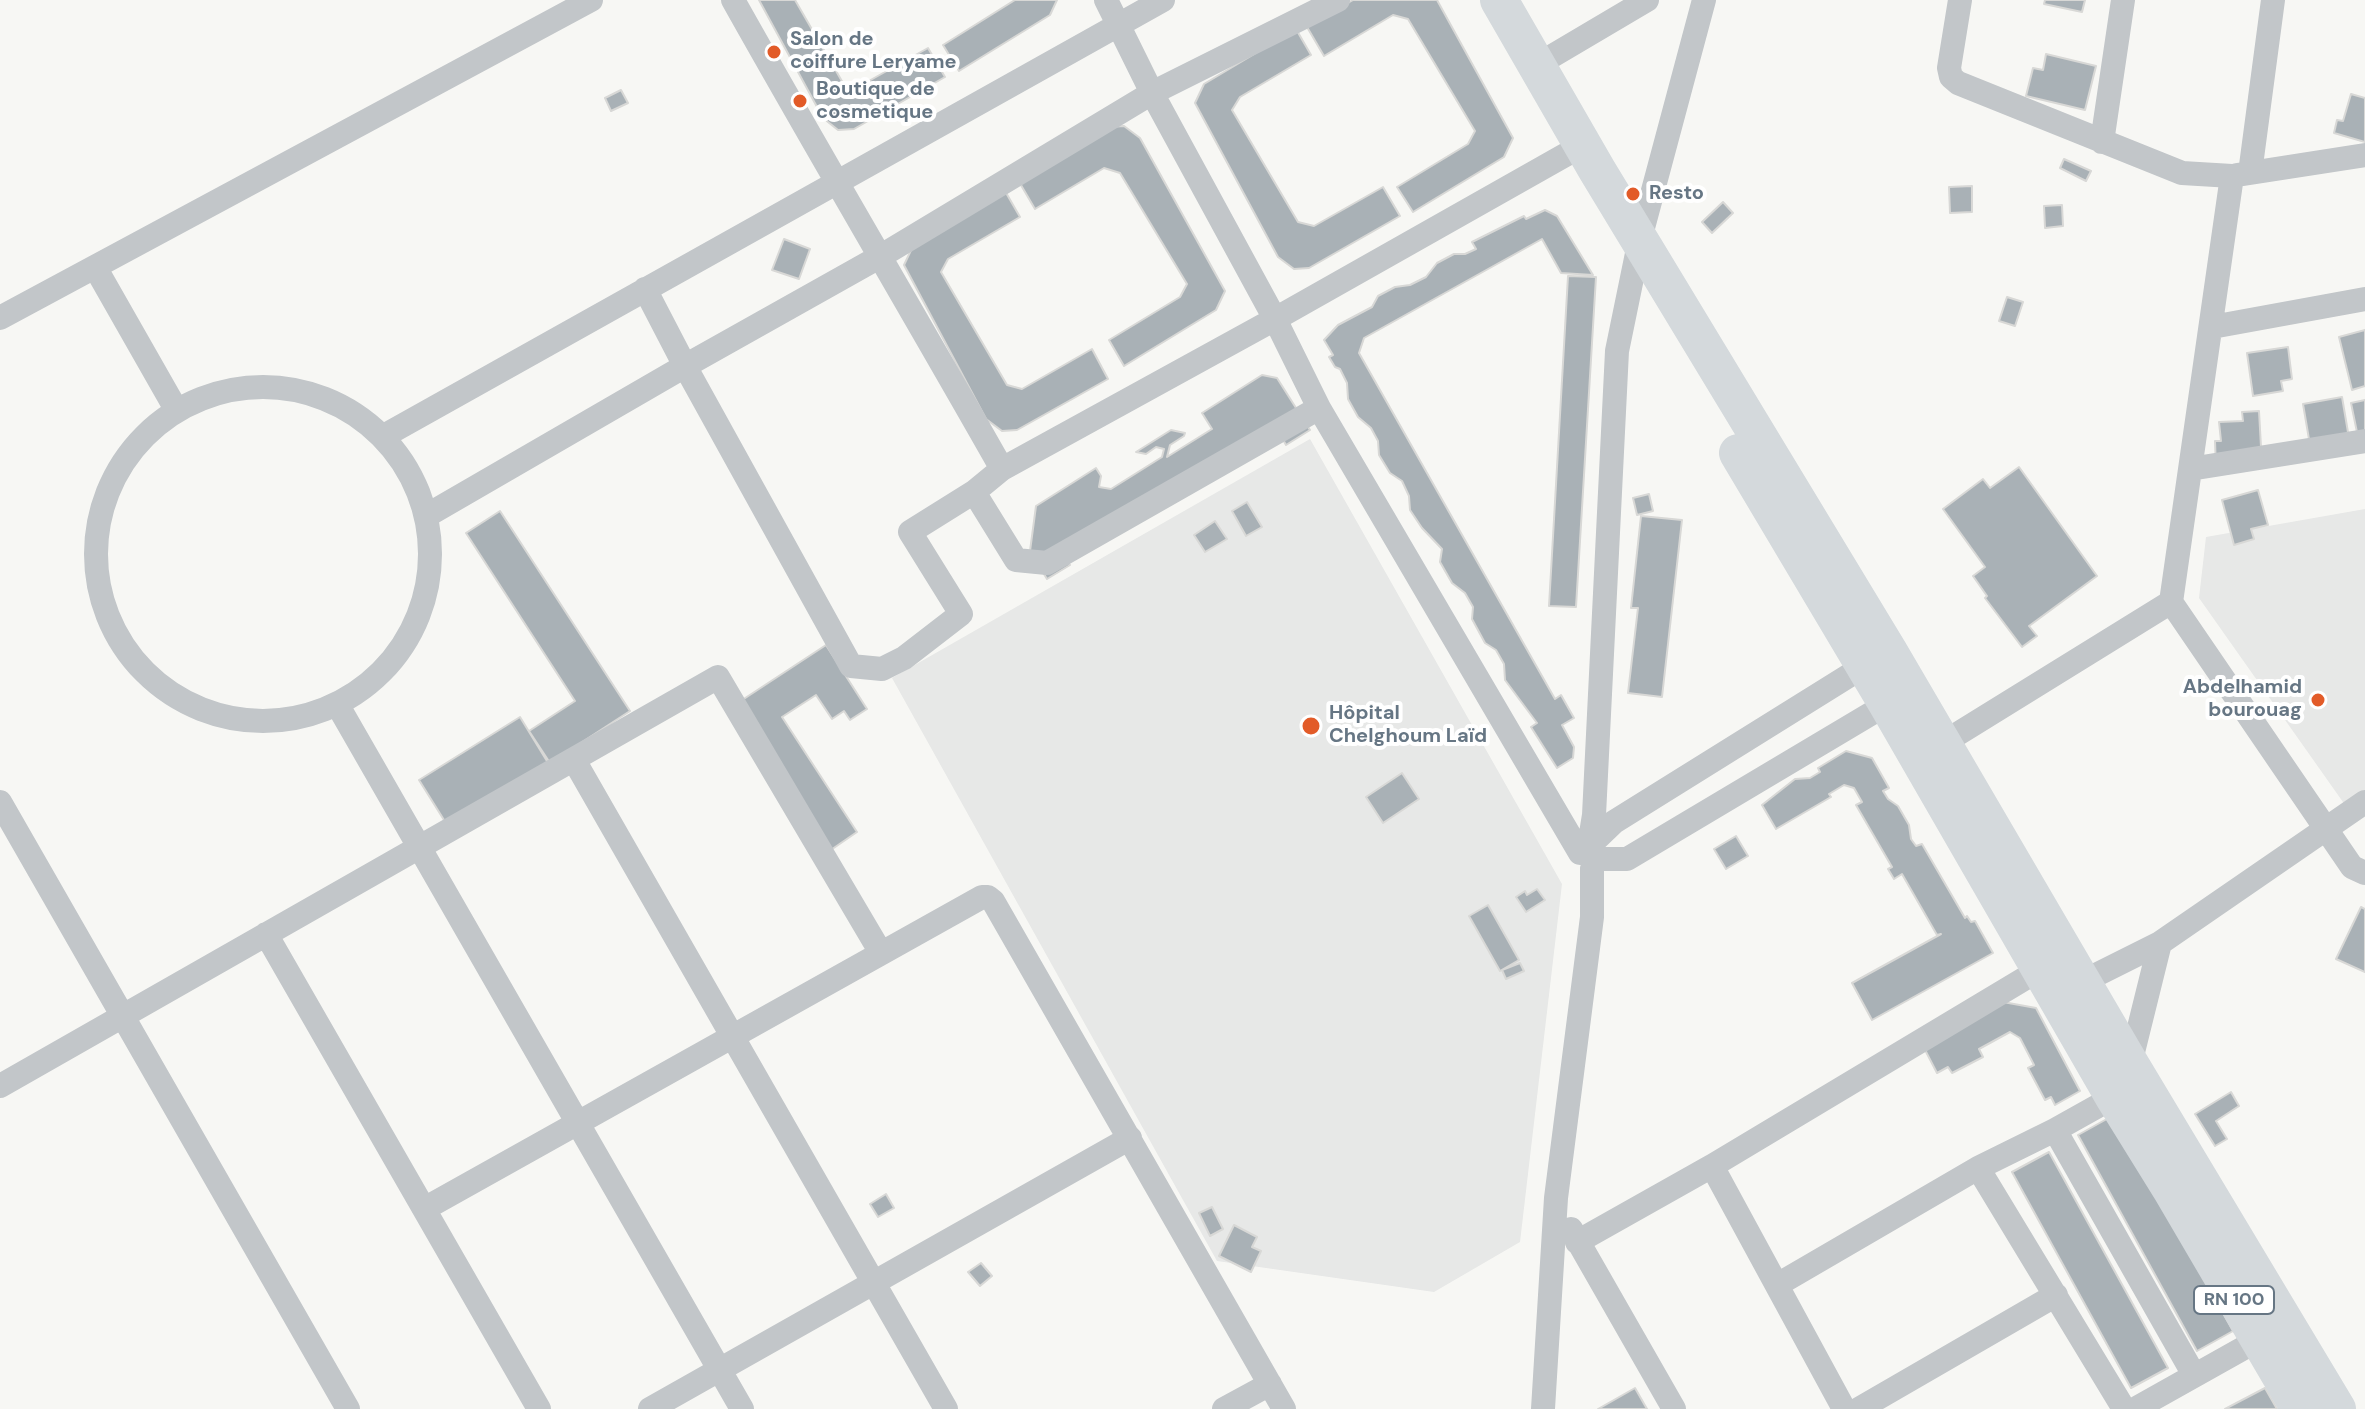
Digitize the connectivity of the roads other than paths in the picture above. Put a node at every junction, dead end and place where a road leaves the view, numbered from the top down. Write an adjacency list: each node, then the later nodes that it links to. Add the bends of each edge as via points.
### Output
1 (591, 0): 24 (street)
2 (733, 0): 21 (street)
3 (1106, 0): 14 (street)
4 (1163, 0): 14 (street)
5 (1338, 0): 16 (street)
6 (1474, 0): 18 (main road)
7 (1499, 0): 15 (main road)
8 (1647, 0): 13 (street)
9 (1704, 0): 22 (street)
10 (1960, 0): 17 (street, via 1951,77)
11 (2123, 0): 17 (street)
12 (2273, 0): 20 (street)
13 (1611, 9): 15 (street)
14 (1119, 24): 16 (street); 21 (street)
15 (1537, 65): 22 (main road)
16 (1152, 93): 23 (street); 29 (street)
17 (2102, 142): 20 (street, via 2182,173)
18 (1567, 154): 25 (main road); 29 (street)
19 (2365, 155): 20 (street)
20 (2241, 175): 30 (street)
21 (836, 183): 23 (street); 26 (street)
22 (1640, 239): 25 (street); 41 (main road)
23 (881, 256): 31 (street); 36 (street)
24 (95, 267): 28 (street); 33 (street)
25 (1633, 277): 41 (main road); 49 (street, via 1617,351)
26 (645, 289): 31 (street); 34 (street)
27 (2365, 299): 30 (street)
28 (0, 318)
29 (1275, 319): 32 (street); 36 (street)
30 (2212, 327): 37 (street)
31 (685, 366): 38 (street, via 851,666 882,669 961,614 910,532); 39 (street)
32 (1319, 408): 38 (street, via 1047,563 1016,560); 46 (street)
33 (177, 411): 34 (street, via 206,397 269,387 330,401); 43 (street, via 125,460 101,516 96,564 102,600 117,636 163,688 217,715 278,720)
34 (382, 437): 39 (street, via 410,474)
35 (2365, 441): 37 (street)
36 (1002, 469): 38 (street)
37 (2190, 469): 40 (street)
38 (974, 492)
39 (426, 516): 43 (street, via 429,566 413,625 394,657)
40 (2171, 602): 44 (street); 50 (street)
41 (1877, 658): 42 (main road); 49 (street)
42 (1899, 697): 44 (main road); 53 (street); 59 (main road)
43 (337, 704): 51 (street)
44 (1943, 743): 60 (main road)
45 (574, 760): 51 (street); 58 (street, via 718,677); 62 (street)
46 (1549, 798): 49 (street); 52 (street)
47 (0, 802): 61 (street)
48 (2365, 802): 50 (street)
49 (1604, 819): 52 (street)
50 (2326, 829): 54 (street, via 2352,867); 57 (street)
51 (421, 847): 56 (street); 65 (street)
52 (1591, 857): 53 (street); 55 (street)
53 (1627, 859): 55 (street, via 1607,875)
54 (2365, 873)
55 (1592, 917): 70 (street)
56 (266, 934): 61 (street); 71 (street)
57 (2160, 943): 60 (street); 63 (street)
58 (881, 953): 62 (street); 67 (street, via 988,897)
59 (2039, 970): 60 (street); 63 (main road); 68 (street)
60 (2082, 982): 63 (main road)
61 (123, 1016): 64 (street); 80 (street)
62 (733, 1036): 65 (street); 73 (street)
63 (2122, 1081): 66 (street); 76 (main road, RN 100, via 2171,1189); 94 (main road)
64 (0, 1086)
65 (578, 1123): 71 (street); 77 (street)
66 (2055, 1130): 69 (street); 78 (street)
67 (1130, 1138): 73 (street); 79 (street)
68 (1712, 1166): 72 (street); 74 (street)
69 (1978, 1168): 74 (street); 75 (street)
70 (1556, 1198): 72 (street); 87 (street)
71 (424, 1209): 81 (street)
72 (1577, 1242): 88 (street)
73 (874, 1283): 77 (street); 84 (street)
74 (1777, 1285): 89 (street)
75 (2056, 1295): 90 (street); 91 (street)
76 (2258, 1340): 78 (street); 93 (main road, RN 100)
77 (720, 1370): 82 (street); 83 (street)
78 (2194, 1375): 92 (street)
79 (1270, 1384): 85 (street); 86 (street)
80 (348, 1409)
81 (539, 1409)
82 (650, 1409)
83 (742, 1409)
84 (946, 1409)
85 (1224, 1409)
86 (1284, 1409)
87 (1543, 1409)
88 (1674, 1409)
89 (1844, 1409)
90 (1859, 1409)
91 (2124, 1409)
92 (2135, 1409)
93 (2300, 1409)
94 (2337, 1409)

